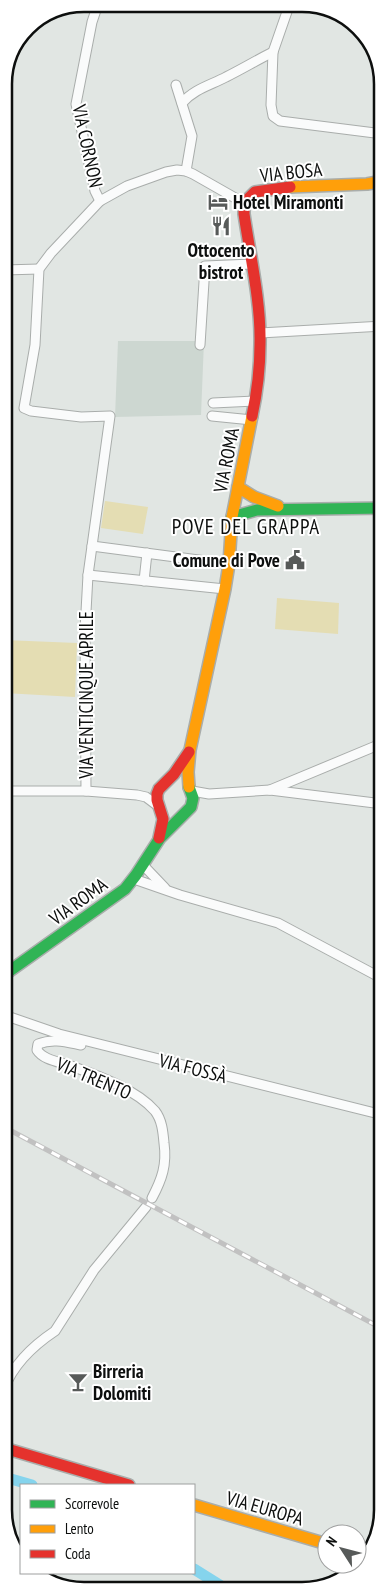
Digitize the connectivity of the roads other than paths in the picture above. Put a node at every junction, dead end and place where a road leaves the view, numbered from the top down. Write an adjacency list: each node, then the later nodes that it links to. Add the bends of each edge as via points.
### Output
1 (95, 13): 9 (street, VIA CORNON, via 76,104)
2 (287, 13): 3 (street)
3 (273, 52): 5 (street, via 208,84); 6 (street, via 273,116 280,121)
4 (176, 85): 5 (street)
5 (182, 103): 7 (street, via 192,136)
6 (374, 133)
7 (186, 171): 9 (street, via 166,172 134,183); 10 (street, VIA BOSA)
8 (374, 183): 10 (main road, VIA BOSA, via 297,186 255,192)
9 (100, 201): 12 (street)
10 (244, 203): 11 (main road, VIA ROMA)
11 (252, 264): 15 (main road, VIA ROMA); 16 (street, via 205,266)
12 (39, 269): 13 (street); 25 (street, VIA VENTICINQUE APRILE, via 35,345 24,408 30,412 81,417 110,416)
13 (13, 270)
14 (374, 327): 15 (street)
15 (260, 334): 17 (main road, VIA ROMA)
16 (200, 346)
17 (255, 401): 18 (street); 20 (main road, VIA ROMA)
18 (213, 403)
19 (212, 416): 20 (street)
20 (252, 420): 21 (main road, VIA ROMA)
21 (238, 487): 22 (main road, via 254,497); 24 (main road, VIA ROMA)
22 (285, 508): 23 (main road); 24 (main road, via 257,510)
23 (374, 508)
24 (232, 517): 27 (main road, VIA ROMA)
25 (92, 546): 26 (street); 28 (street, VIA VENTICINQUE APRILE)
26 (147, 553): 27 (street); 29 (street)
27 (229, 564): 30 (main road, VIA ROMA)
28 (88, 575): 29 (street); 37 (street, VIA VENTICINQUE APRILE)
29 (144, 581): 30 (street)
30 (225, 590): 32 (main road, VIA ROMA)
31 (374, 747): 35 (street)
32 (190, 750): 33 (main road, VIA ROMA); 34 (main road, VIA ROMA)
33 (164, 785): 34 (main road, via 179,780); 39 (street); 41 (main road, VIA ROMA, via 157,800)
34 (190, 789): 38 (street); 42 (main road, VIA ROMA, via 193,796)
35 (270, 790): 38 (street); 40 (street)
36 (13, 791): 37 (street)
37 (86, 791): 39 (street)
38 (209, 794): 42 (street)
39 (137, 795): 41 (street, via 146,797)
40 (374, 803)
41 (160, 808): 42 (main road, via 172,816); 43 (main road, VIA ROMA, via 164,819)
42 (187, 811): 43 (main road, VIA ROMA)
43 (159, 841): 44 (main road, VIA ROMA)
44 (144, 866): 45 (main road, VIA ROMA); 46 (street)
45 (134, 879): 46 (street); 47 (main road, VIA ROMA)
46 (167, 890): 48 (street, via 278,923)
47 (12, 969)
48 (374, 974)
49 (12, 1018): 50 (street, VIA FOSSÀ)
50 (128, 1051): 51 (street, VIA FOSSÀ); 52 (street, VIA TRENTO, via 113,1052 58,1040 38,1044 37,1050 41,1056 107,1080 140,1098 155,1112 163,1126 166,1155 162,1180)
51 (374, 1113)
52 (152, 1198)
53 (146, 1207): 54 (street, via 94,1270 58,1327)
54 (12, 1374)
55 (12, 1450): 56 (main road)
56 (126, 1484)
57 (195, 1505): 58 (main road, VIA EUROPA)
58 (317, 1541)

